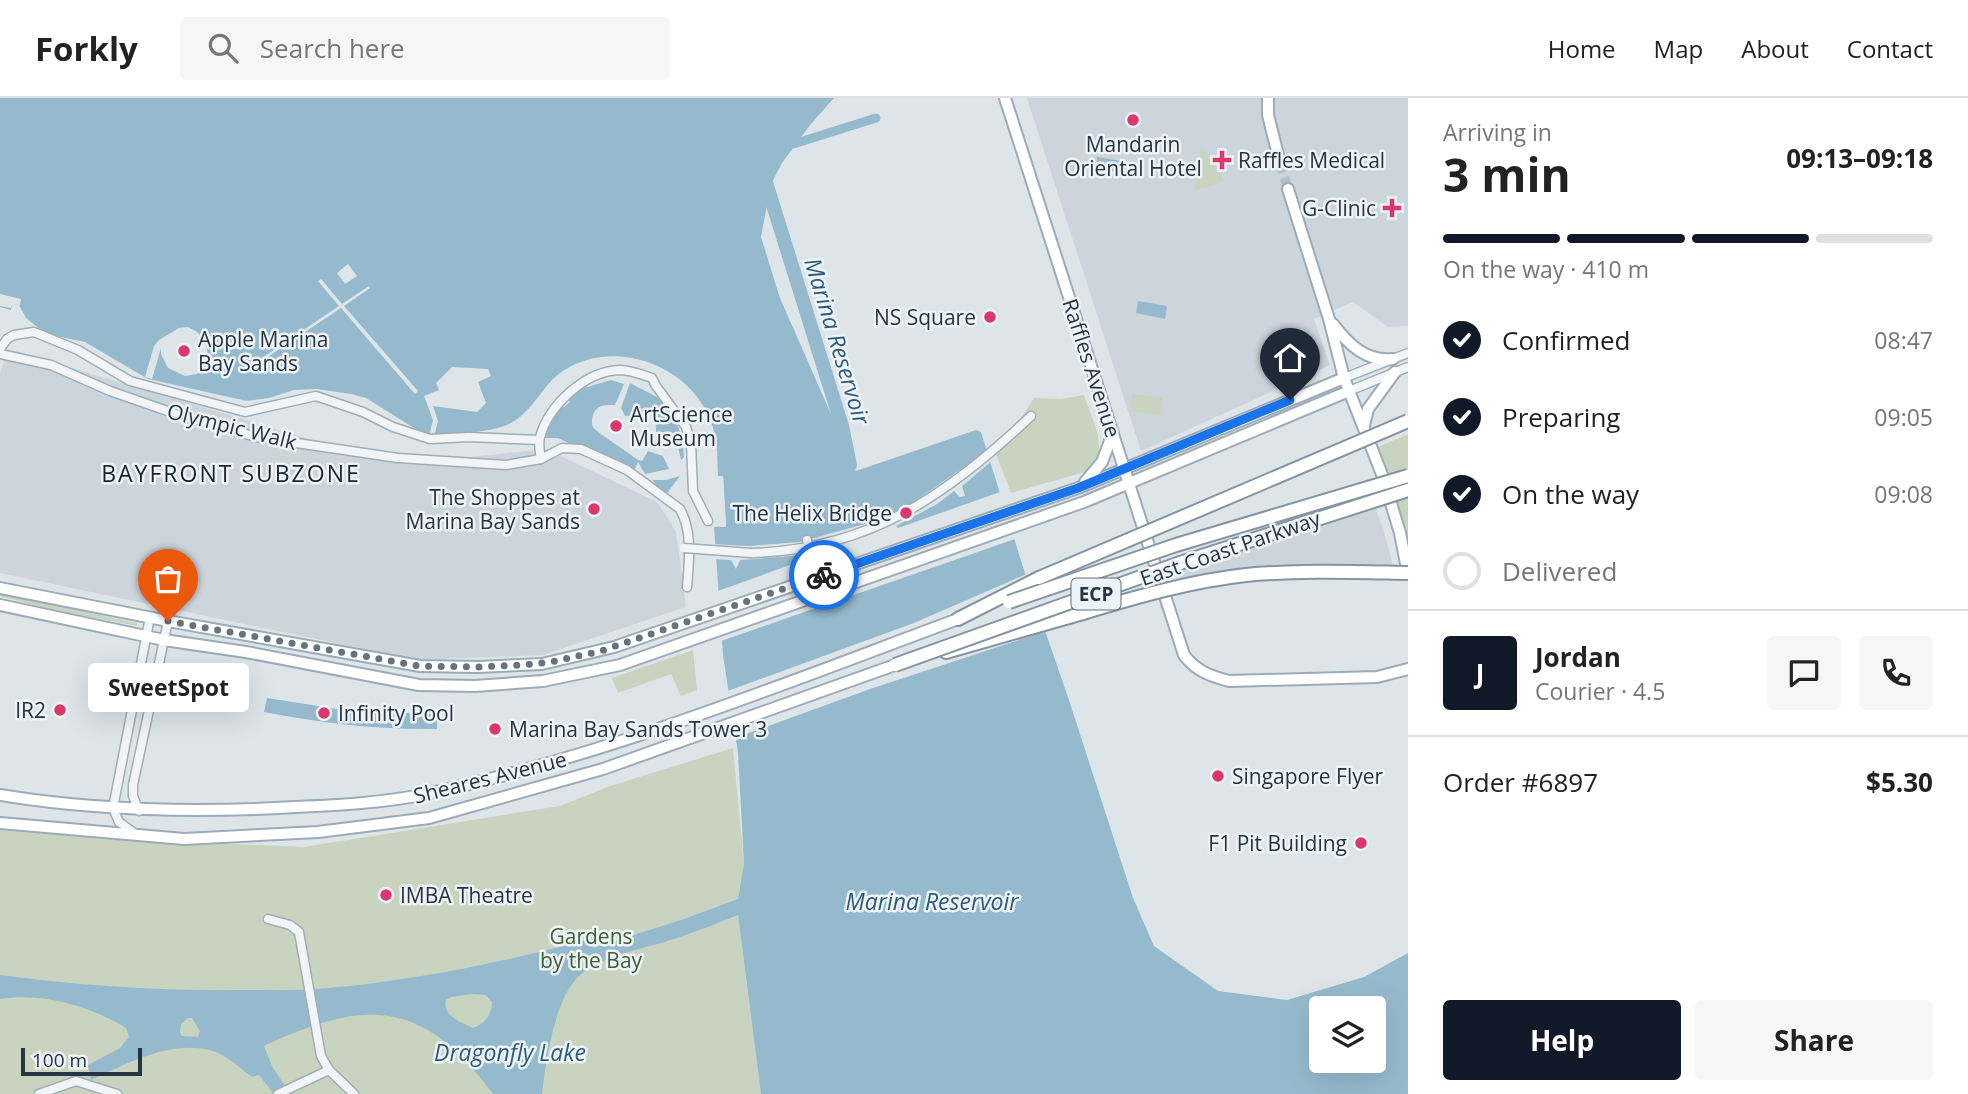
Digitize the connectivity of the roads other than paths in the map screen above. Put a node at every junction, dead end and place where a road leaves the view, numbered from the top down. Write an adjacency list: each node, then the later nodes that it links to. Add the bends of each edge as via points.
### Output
1 (1005, 98): 16 (main road, Raffles Avenue)
2 (1268, 98): 3 (main road)
3 (1280, 163)
4 (1288, 189): 5 (main road)
5 (1329, 319): 8 (main road, via 1363,353); 11 (main road)
6 (0, 352): 17 (street, Olympic Walk, via 7,339 34,332 78,350 130,381 245,412 316,396 430,439); 18 (street, Olympic Walk, via 51,365 110,391 256,437 398,458 506,465)
7 (1408, 353): 8 (street)
8 (1393, 359): 11 (street)
9 (1408, 367): 10 (street)
10 (1395, 372): 12 (street); 15 (main road, via 1368,409)
11 (1344, 378): 12 (main road); 19 (main road)
12 (1349, 391): 15 (main road); 21 (main road)
13 (1031, 416): 25 (street, via 901,516 827,545)
14 (1408, 421): 33 (highway, bridge, via 1039,578)
15 (1364, 425): 28 (main road, via 1397,521)
16 (1113, 432): 19 (main road, Raffles Avenue); 22 (main road, via 1102,462)
17 (539, 440): 18 (street); 24 (street, via 555,409 592,377 622,370 652,378 687,427 693,491)
18 (541, 459): 29 (street, Olympic Walk, via 562,448 581,449 627,470 680,509 686,519)
19 (1125, 469): 21 (main road, Raffles Avenue); 22 (main road)
20 (1408, 476): 33 (highway, East Coast Parkway / ECP, bridge, via 1176,545)
21 (1129, 483): 36 (main road, via 620,665 543,681 419,685); 38 (main road, Raffles Avenue, via 1184,655 1194,667 1229,681 1377,677)
22 (1078, 488): 34 (main road, via 614,647 542,664 419,666)
23 (1408, 490): 37 (highway, East Coast Parkway / ECP, bridge, via 1181,563)
24 (708, 521)
25 (807, 544): 26 (street, bridge, via 753,554); 27 (street)
26 (684, 548)
27 (812, 561)
28 (1408, 573): 37 (highway, bridge, via 1311,571 1245,575 1189,585)
29 (687, 587)
30 (0, 588): 32 (main road)
31 (0, 606): 35 (main road)
32 (150, 617): 34 (main road); 35 (street)
33 (958, 620): 41 (main road, Sheares Avenue, via 596,751 425,794 375,802 210,812)
34 (168, 621): 36 (street)
35 (146, 636): 36 (main road); 40 (street)
36 (164, 640): 41 (street, via 133,785)
37 (895, 665): 43 (main road, Sheares Avenue, via 603,769 429,818 318,832)
38 (1407, 666)
39 (0, 795): 40 (main road, Sheares Avenue)
40 (113, 808): 41 (main road, Sheares Avenue); 43 (street, via 119,822)
41 (139, 811)
42 (0, 823): 43 (main road, Sheares Avenue)
43 (139, 837)
44 (268, 919): 45 (street, via 296,928 321,1056)
45 (329, 1070): 48 (street); 49 (street)
46 (39, 1094): 47 (street, via 76,1081)
47 (117, 1094)
48 (278, 1094)
49 (354, 1094)

